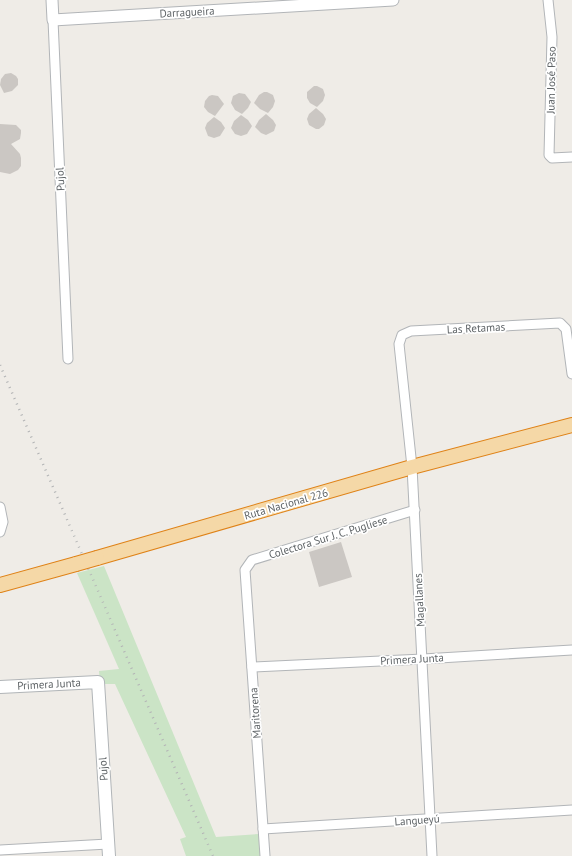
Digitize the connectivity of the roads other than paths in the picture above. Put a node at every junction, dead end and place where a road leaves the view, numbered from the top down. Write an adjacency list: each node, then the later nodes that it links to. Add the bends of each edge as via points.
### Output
1 (52, 0): 4 (street, Pujol)
2 (393, 0): 4 (street, Darragueira)
3 (548, 0): 5 (street, Juan José Paso, via 552,37 549,155 552,158)
4 (53, 20): 7 (street, Pujol)
5 (572, 157)
6 (399, 344): 8 (street, Las Retamas, via 402,335 411,331 560,323 566,329); 10 (street, Magallanes)
7 (68, 358)
8 (572, 374)
9 (572, 425): 10 (highway, Ruta Nacional 226)
10 (412, 467): 12 (street, Magallanes); 15 (highway, Ruta Nacional 226, bridge)
11 (0, 507): 13 (street, via 3,522)
12 (415, 510): 14 (street, Colectora Sur J. C. Pugliese, via 252,560); 17 (street, Magallanes)
13 (0, 532)
14 (245, 570): 18 (street, Maritorena)
15 (0, 585)
16 (572, 650): 17 (street, Primera Junta)
17 (423, 659): 18 (street, Primera Junta); 22 (street, Magallanes)
18 (252, 667): 23 (street, Maritorena)
19 (98, 682): 20 (main road, Primera Junta); 24 (main road, Pujol)
20 (0, 686)
21 (572, 810): 22 (street, Langueyú)
22 (430, 819): 23 (street, Langueyú); 28 (street, Magallanes)
23 (263, 829): 27 (street, Maritorena)
24 (108, 844): 25 (street); 26 (main road, Pujol)
25 (0, 850)
26 (109, 856)
27 (265, 856)
28 (432, 856)

